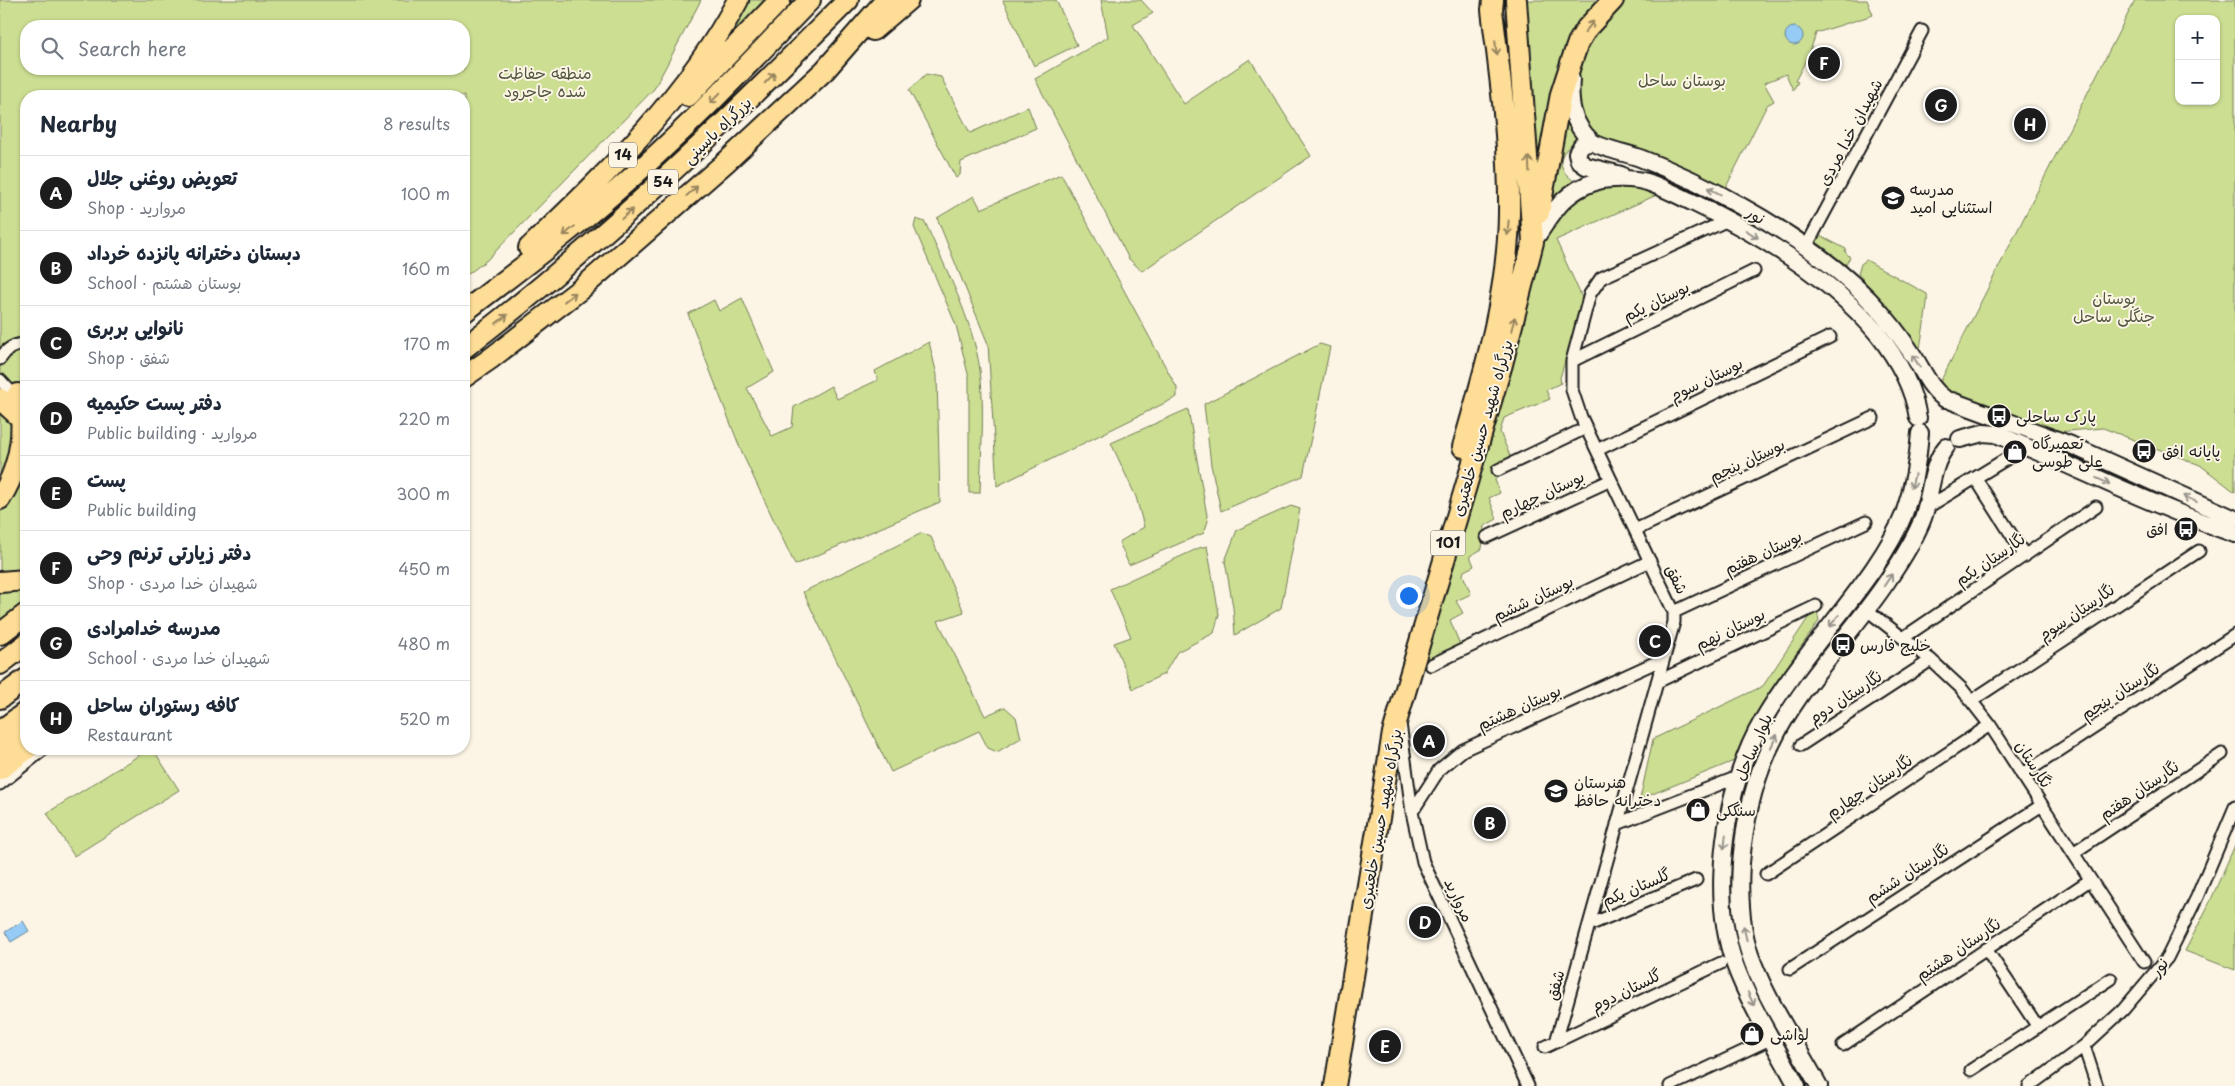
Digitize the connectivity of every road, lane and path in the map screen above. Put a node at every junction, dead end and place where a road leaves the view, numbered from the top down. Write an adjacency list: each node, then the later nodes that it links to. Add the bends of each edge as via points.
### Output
1 (738, 0): 14 (highway, 14, via 697,67)
2 (780, 0): 14 (highway, via 656,128)
3 (810, 0): 21 (highway, بزرگراه یاسینی / 54, one-way to 21, via 658,153 589,214)
4 (848, 0): 24 (highway, بزرگراه یاسینی / 54, one-way to 4, via 668,178)
5 (886, 0): 12 (highway)
6 (908, 0): 12 (highway)
7 (1516, 0): 18 (highway, بزرگراه شهید حسین خلعتبری / 101, one-way to 7)
8 (1613, 0): 11 (highway, one-way to 8, via 1587,28)
9 (1492, 3): 108 (highway, بزرگراه شهید حسین خلعتبری / 101, one-way to 108, via 1508,157 1509,215 1503,284 1488,360 1383,721)
10 (1922, 31): 19 (street, شهیدان خدا مردی)
11 (1572, 60): 13 (main road, via 1571,111); 18 (highway, via 1561,94)
12 (825, 70): 27 (highway, one-way to 12, via 582,288)
13 (1592, 142): 15 (main road, via 1582,146 1577,153 1579,161 1586,166); 16 (main road, نور, one-way to 13, via 1680,174)
14 (609, 170): 21 (highway, 14)
15 (1646, 182): 17 (main road, نور); 18 (main road, نور, via 1612,179 1583,186 1559,203)
16 (1738, 204): 17 (main road); 19 (main road, نور)
17 (1728, 220): 28 (street, شفق, via 1600,278 1590,294); 36 (main road, نور, one-way to 36, via 1831,288 1877,333 1901,368 1916,404)
18 (1533, 242): 74 (highway, بزرگراه شهید حسین خلعتبری / 101, one-way to 18, via 1502,364)
19 (1806, 248): 33 (main road, نور, one-way to 19, via 1933,389 1882,314 1842,275)
20 (1754, 271): 28 (street, بوستان یکم)
21 (488, 293): 22 (highway, بزرگراه یاسینی / 54)
22 (470, 307)
23 (1830, 337): 40 (street, بوستان سوم)
24 (470, 343)
25 (20, 345): 26 (street, via 13,346)
26 (0, 358)
27 (490, 360): 29 (highway); 31 (highway)
28 (1572, 361): 37 (street, شفق, via 1572,390)
29 (470, 372)
30 (0, 380): 32 (street)
31 (470, 380)
32 (15, 396): 34 (highway)
33 (1949, 400): 36 (main road, via 1931,401 1925,405); 38 (main road, via 1958,405 1965,417 1964,432); 48 (main road, one-way to 33, via 2071,445)
34 (20, 412)
35 (1873, 418): 50 (street, بوستان پنجم)
36 (1919, 425): 38 (main road, via 1930,444); 86 (main road, بلوار ساحل, one-way to 86, via 1918,459 1903,516 1873,567 1788,680 1762,722)
37 (1586, 428): 40 (street, شفق); 42 (street)
38 (1953, 443): 51 (main road, one-way to 51, via 1971,434 1996,434 2136,496); 59 (main road, بلوار ساحل, one-way to 38, via 1905,554 1923,519 1940,454)
39 (20, 449): 45 (highway)
40 (1597, 450): 44 (street, شفق)
41 (2011, 456): 43 (street)
42 (1498, 470)
43 (1976, 479): 46 (street); 54 (street)
44 (1611, 480): 50 (street, شفق); 52 (street, بوستان چهارم)
45 (0, 499)
46 (1932, 506)
47 (2096, 507): 54 (street, نگارستان یکم)
48 (2235, 518)
49 (1866, 522): 60 (street, بوستان هفتم)
50 (1635, 530): 55 (street, شفق)
51 (2235, 534)
52 (1487, 537)
53 (2199, 551): 73 (street, نگارستان سوم)
54 (2025, 556): 64 (street, نگارستان یکم)
55 (1650, 561): 60 (street, شفق); 69 (street, بوستان ششم)
56 (20, 580): 57 (highway)
57 (0, 582)
58 (1816, 606): 70 (street, بوستان نهم)
59 (1866, 610): 64 (street, نگارستان); 84 (main road, بلوار ساحل, one-way to 59, via 1779,729 1802,693)
60 (1674, 612): 66 (street, شفق)
61 (20, 619): 62 (highway)
62 (0, 634)
63 (2235, 635): 85 (street, نگارستان پنجم)
64 (1903, 638): 67 (street, نگارستان)
65 (20, 649): 68 (highway)
66 (1664, 659): 70 (street, شفق); 89 (street, بوستان هشتم, via 1463,750 1439,770)
67 (1931, 660): 73 (street, نگارستان); 79 (street, نگارستان دوم)
68 (0, 664)
69 (1431, 665)
70 (1657, 682): 90 (street, شفق)
71 (20, 683): 72 (highway)
72 (0, 698)
73 (1971, 701): 76 (street, نگارستان)
74 (1399, 716): 89 (street, مروارید); 109 (highway, بزرگراه شهید حسین خلعتبری / 101, via 1393,734)
75 (20, 717): 77 (highway)
76 (1990, 725): 85 (street, نگارستان); 92 (street, نگارستان چهارم)
77 (0, 732)
78 (20, 739): 83 (highway)
79 (1801, 745)
80 (20, 754): 83 (highway)
81 (2222, 754): 91 (street, نگارستان هفتم)
82 (30, 755): 83 (street)
83 (1, 767)
84 (1761, 768): 86 (main road); 113 (main road, بلوار ساحل, one-way to 84, via 1752,962 1744,925 1740,884 1743,843)
85 (2022, 775): 87 (street, نگارستان)
86 (1738, 777): 90 (street); 102 (main road, بلوار ساحل, one-way to 102, via 1725,839 1722,878 1724,926 1735,965)
87 (2042, 805): 91 (street, نگارستان); 99 (street, نگارستان ششم)
88 (2235, 807): 105 (street, نور, via 2167,958 2123,1010)
89 (1412, 812): 110 (street, مروارید, via 1423,862)
90 (1617, 824): 95 (street, شفق)
91 (2073, 853): 94 (street, نگارستان)
92 (1766, 874)
93 (1696, 880): 95 (street, گلستان یکم)
94 (2090, 880): 96 (street, نگارستان هشتم); 97 (street, نگارستان)
95 (1589, 925): 103 (street, شفق)
96 (1986, 949): 101 (street); 104 (street, نگارستان هشتم)
97 (2144, 962)
98 (1721, 963): 103 (street, گلستان دوم)
99 (1790, 969)
100 (2110, 979): 101 (street)
101 (2038, 1027): 107 (street)
102 (1770, 1039): 111 (street); 112 (main road, بلوار ساحل)
103 (1556, 1042): 106 (street, گلستان دوم)
104 (1843, 1045)
105 (2084, 1046): 114 (street, نور); 115 (street)
106 (1545, 1047)
107 (1971, 1070)
108 (1321, 1086)
109 (1335, 1086)
110 (1528, 1086)
111 (1670, 1086)
112 (1797, 1086)
113 (1819, 1086)
114 (2029, 1086)
115 (2097, 1086)

